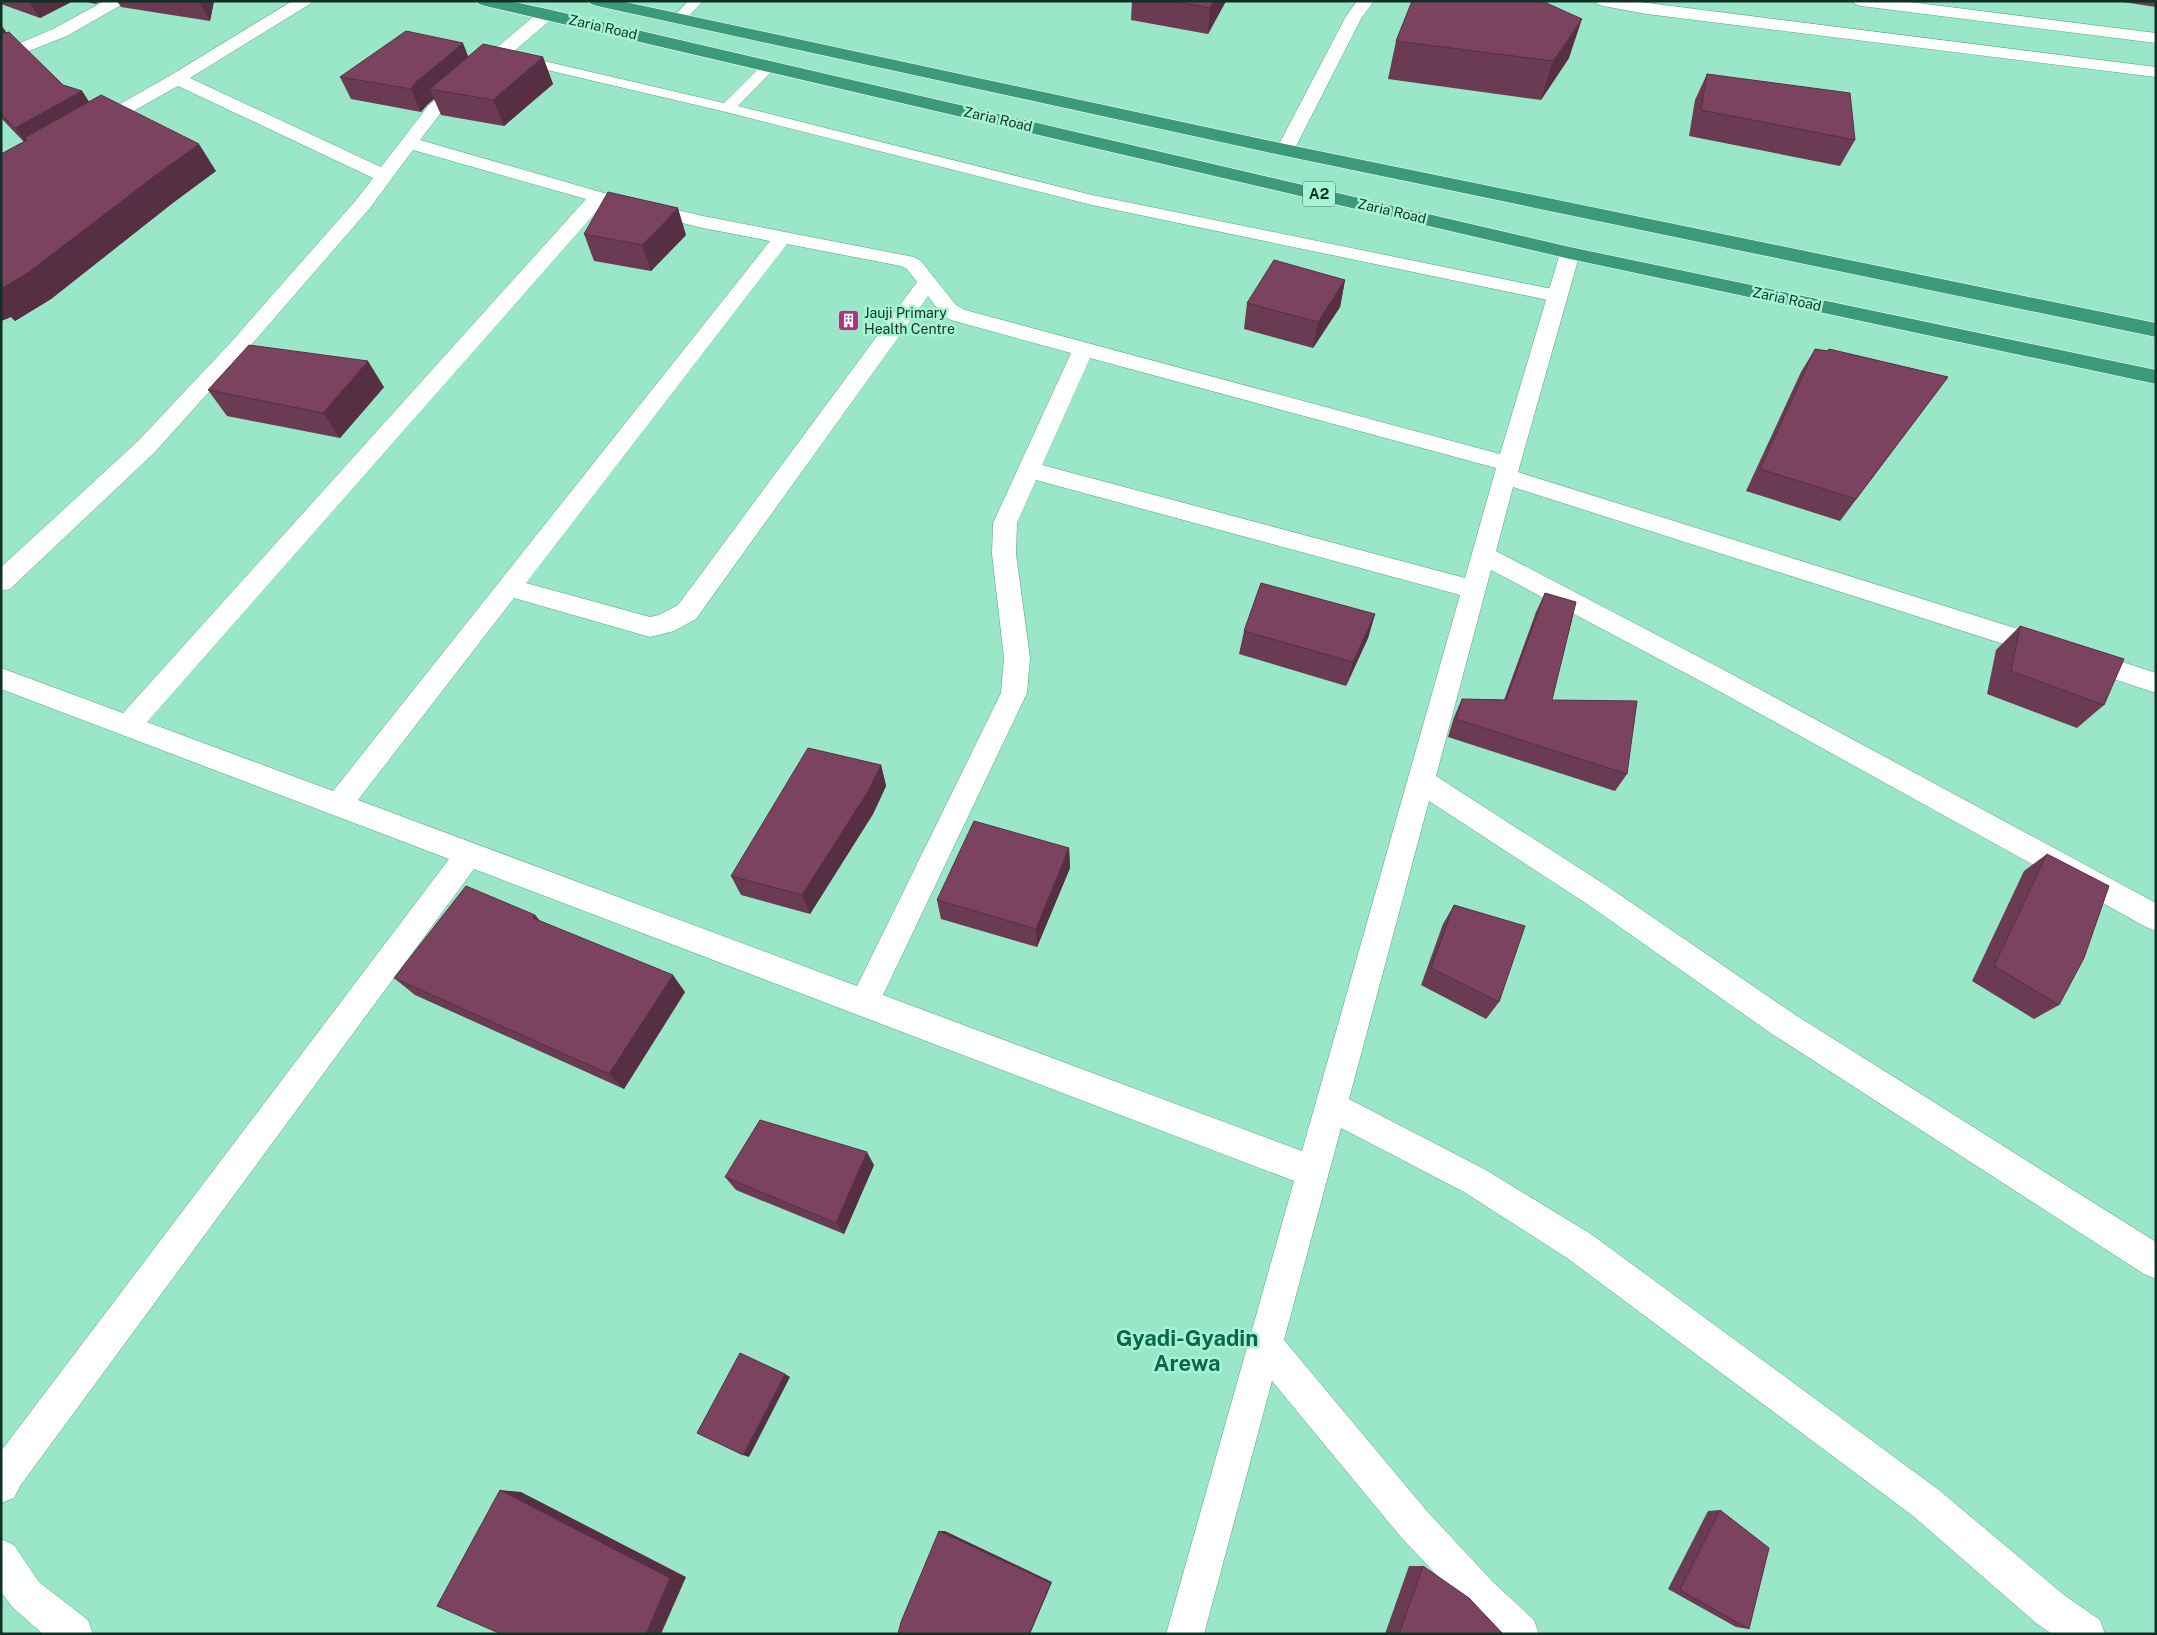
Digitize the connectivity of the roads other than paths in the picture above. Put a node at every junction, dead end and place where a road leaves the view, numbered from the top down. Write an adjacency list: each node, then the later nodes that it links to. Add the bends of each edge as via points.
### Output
1 (116, 1): 13 (street, via 61,32)
2 (304, 1): 16 (street)
3 (484, 1): 9 (highway, Zaria Road / A2)
4 (597, 1): 10 (highway, Zaria Road / A2)
5 (696, 1): 10 (lane)
6 (1366, 1): 20 (street, via 1354,16)
7 (1603, 1): 15 (street)
8 (1862, 1): 11 (street)
9 (547, 14): 12 (street); 14 (highway, Zaria Road / A2)
10 (678, 19): 20 (highway, Zaria Road / A2)
11 (2156, 38)
12 (501, 55): 17 (lane); 19 (street, via 434,110)
13 (1, 57)
14 (769, 66): 17 (lane); 24 (highway, Zaria Road / A2)
15 (2156, 72)
16 (177, 78): 18 (street); 21 (street)
17 (727, 108): 26 (lane, via 1092,200)
18 (76, 136)
19 (409, 143): 21 (street); 22 (street)
20 (1285, 150): 27 (highway, Zaria Road / A2)
21 (385, 176): 33 (street, via 332,240 146,447)
22 (599, 197): 23 (street); 38 (street)
23 (782, 238): 25 (street, via 907,261); 34 (street)
24 (1570, 252): 26 (street); 29 (highway, Zaria Road / A2)
25 (927, 283): 28 (street, via 958,316); 34 (street, via 687,612 665,624 650,627)
26 (1557, 296): 31 (street)
27 (2156, 330)
28 (1083, 350): 30 (street); 31 (street)
29 (2156, 377)
30 (1029, 470): 35 (street); 43 (street, via 1005,523 1004,554 1017,658 1014,693)
31 (1507, 470): 32 (street); 37 (street)
32 (1483, 555): 35 (street); 42 (street, via 1715,677)
33 (1, 582)
34 (508, 587): 40 (street)
35 (1474, 590): 39 (street)
36 (1, 678): 38 (street)
37 (2156, 683)
38 (127, 726): 40 (street)
39 (1421, 781): 44 (street); 46 (street, via 1597,895 1783,1024)
40 (338, 804): 41 (street)
41 (469, 854): 43 (street); 48 (street)
42 (2156, 918)
43 (864, 1003): 45 (street)
44 (1332, 1107): 45 (street); 53 (street, via 1475,1181 1580,1246 1926,1503 2050,1609)
45 (1314, 1172): 47 (street)
46 (2156, 1262)
47 (1265, 1345): 51 (street); 52 (street, via 1413,1523)
48 (1, 1484)
49 (1, 1558): 50 (street, via 26,1595)
50 (74, 1634)
51 (1185, 1634)
52 (1520, 1634)
53 (2086, 1634)

